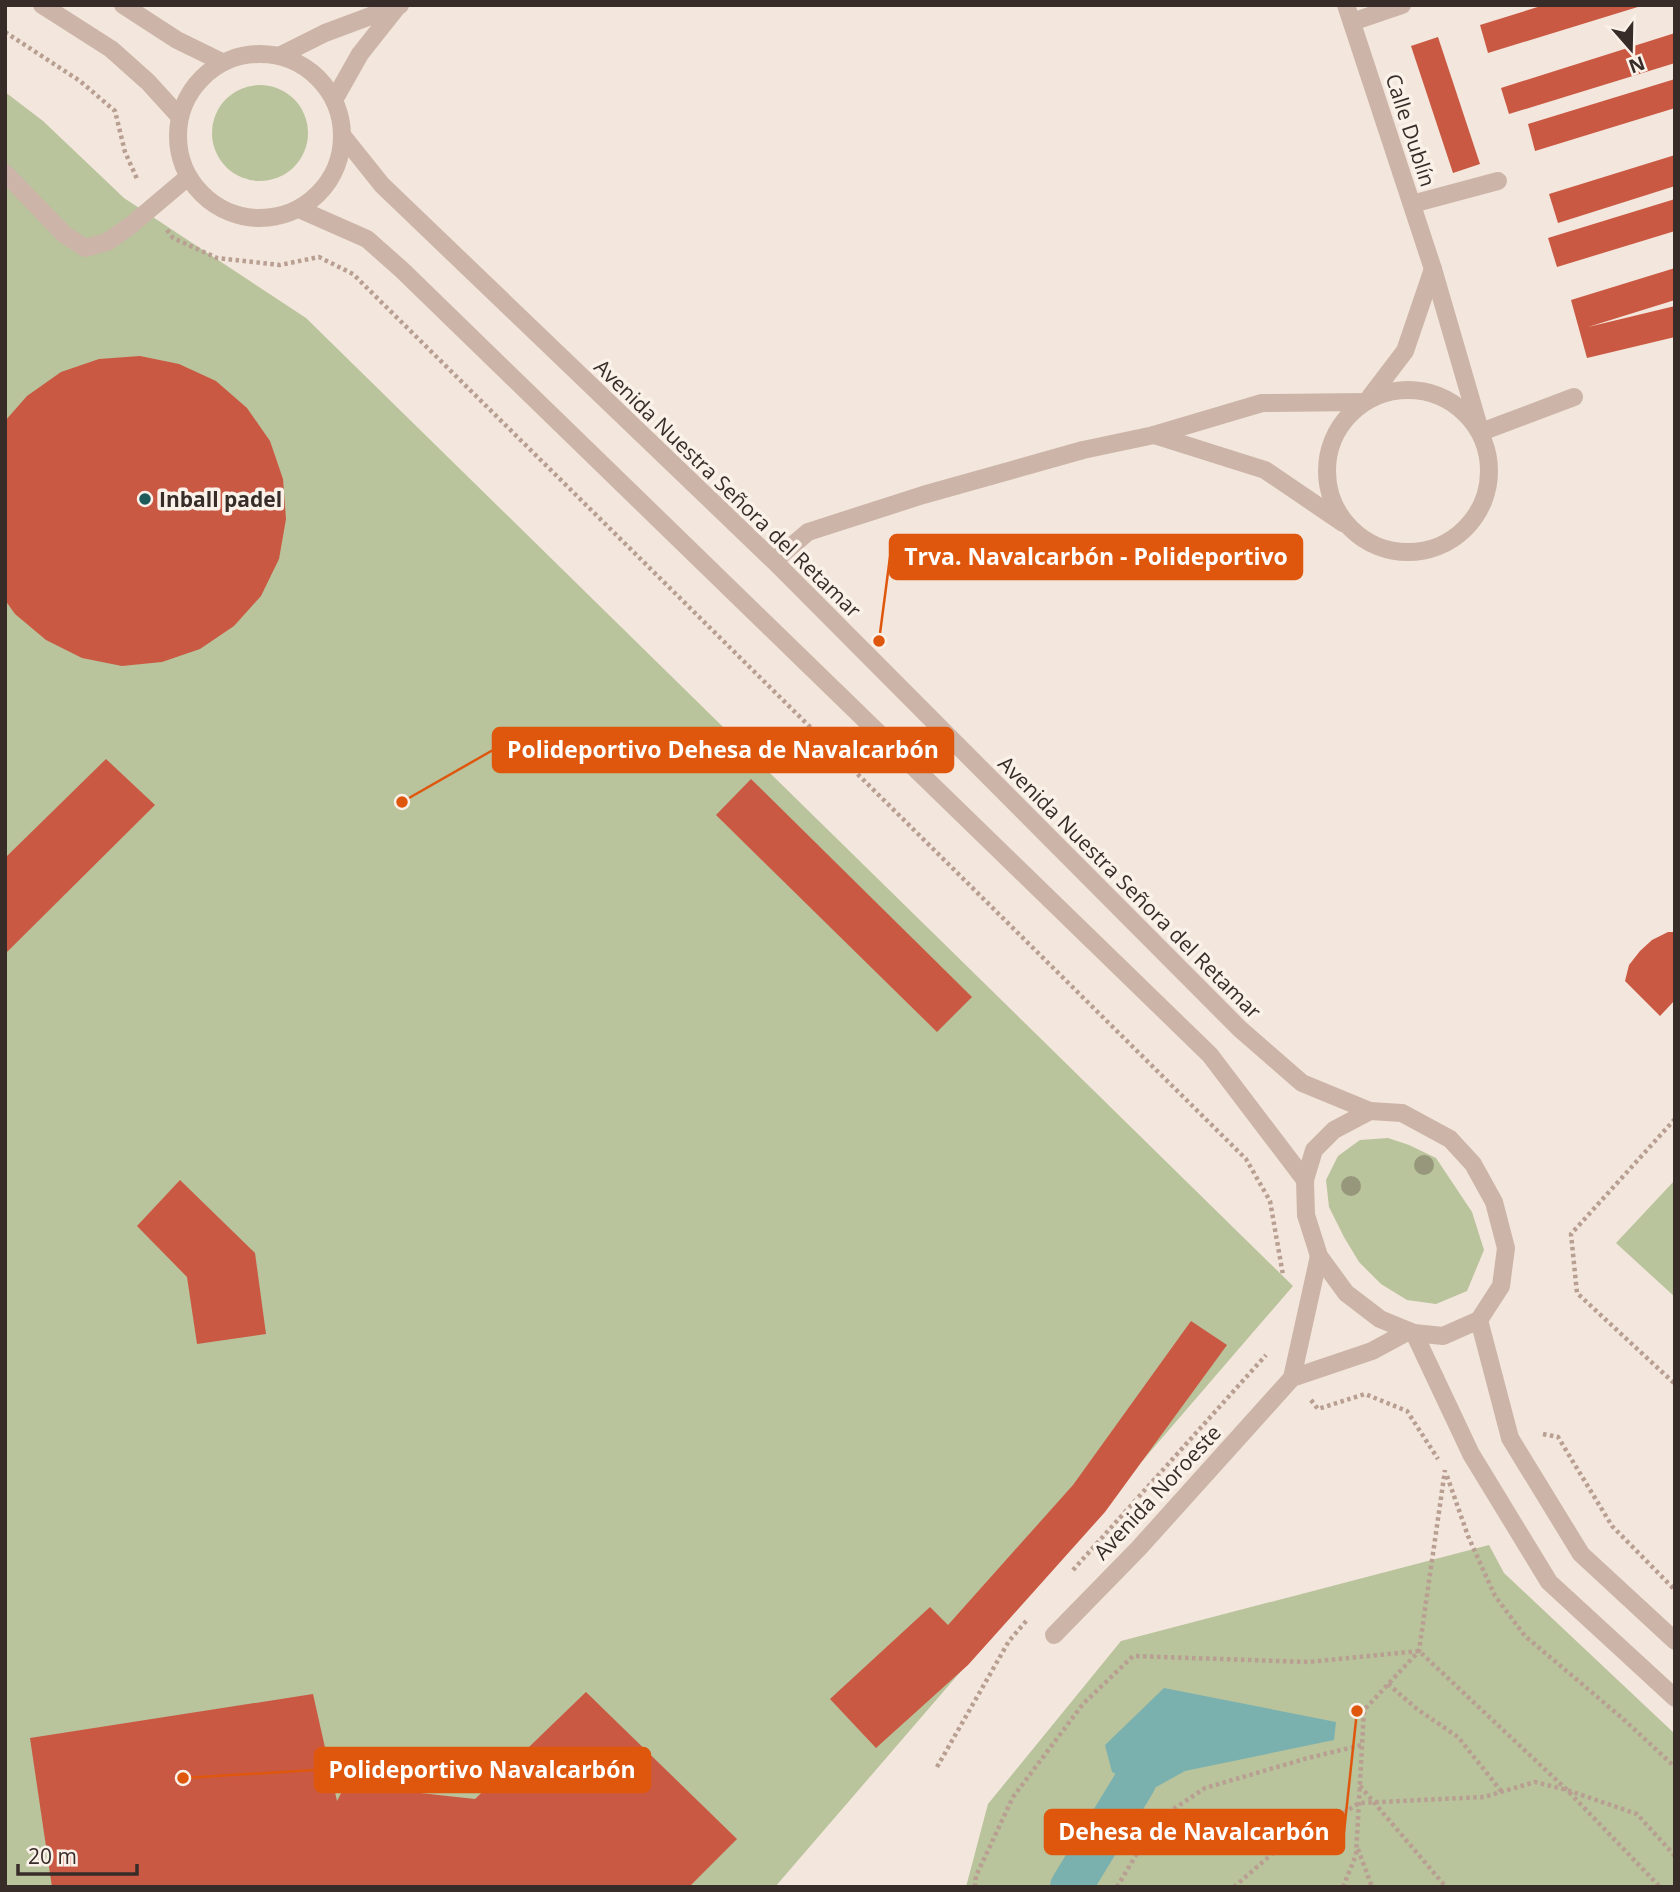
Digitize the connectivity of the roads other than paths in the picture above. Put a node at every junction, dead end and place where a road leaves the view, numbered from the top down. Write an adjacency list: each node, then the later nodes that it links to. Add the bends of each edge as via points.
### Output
1 (42, 5): 10 (street, via 111,49)
2 (123, 5): 5 (street)
3 (1402, 5): 6 (street)
4 (399, 6): 7 (street); 9 (street, via 360,54)
5 (135, 10): 8 (street, via 177,40)
6 (1349, 13): 15 (street, Calle Dublín)
7 (279, 56): 8 (street, via 260,53); 9 (street, via 302,64 321,80)
8 (222, 62): 10 (street, via 195,84)
9 (334, 100): 11 (street)
10 (179, 116): 13 (street, via 180,158)
11 (342, 135): 16 (street, via 337,164 322,190); 23 (street, Avenida Nuestra Señora del Retamar, via 382,185)
12 (5, 173): 13 (street, via 64,234 85,248 107,242)
13 (188, 177): 16 (street, via 204,197 225,211 250,218)
14 (1498, 181): 15 (street)
15 (1412, 204): 17 (street, Calle Dublín)
16 (299, 209): 25 (street, via 367,239 402,270 1210,1055)
17 (1433, 269): 19 (street, via 1405,351); 20 (street, Calle Dublín)
18 (1574, 397): 20 (street)
19 (1368, 400): 20 (street, via 1408,388 1446,400); 21 (street, via 1262,403); 22 (street, via 1341,423 1326,458 1328,493)
20 (1480, 430): 22 (street, via 1491,470 1480,513 1447,544 1409,554 1371,545)
21 (1154, 435): 22 (street, via 1265,470); 23 (street, via 923,495 808,532)
22 (1344, 524)
23 (774, 561): 24 (street, Avenida Nuestra Señora del Retamar, via 1240,1029 1302,1083)
24 (1370, 1111): 25 (street, via 1334,1130 1314,1150); 27 (street, via 1402,1113 1450,1139 1473,1164 1494,1202 1506,1248 1503,1273 1501,1286)
25 (1305, 1180): 26 (street, via 1306,1215)
26 (1319, 1256): 28 (street, via 1346,1293 1380,1319); 29 (street, Avenida Noroeste)
27 (1479, 1320): 28 (street, via 1443,1336); 31 (street, via 1517,1450 1581,1554)
28 (1412, 1332): 29 (street, Avenida Noroeste); 32 (street, via 1471,1454 1549,1582)
29 (1292, 1378): 30 (street, Avenida Noroeste)
30 (1054, 1635)
31 (1675, 1642)
32 (1675, 1698)

